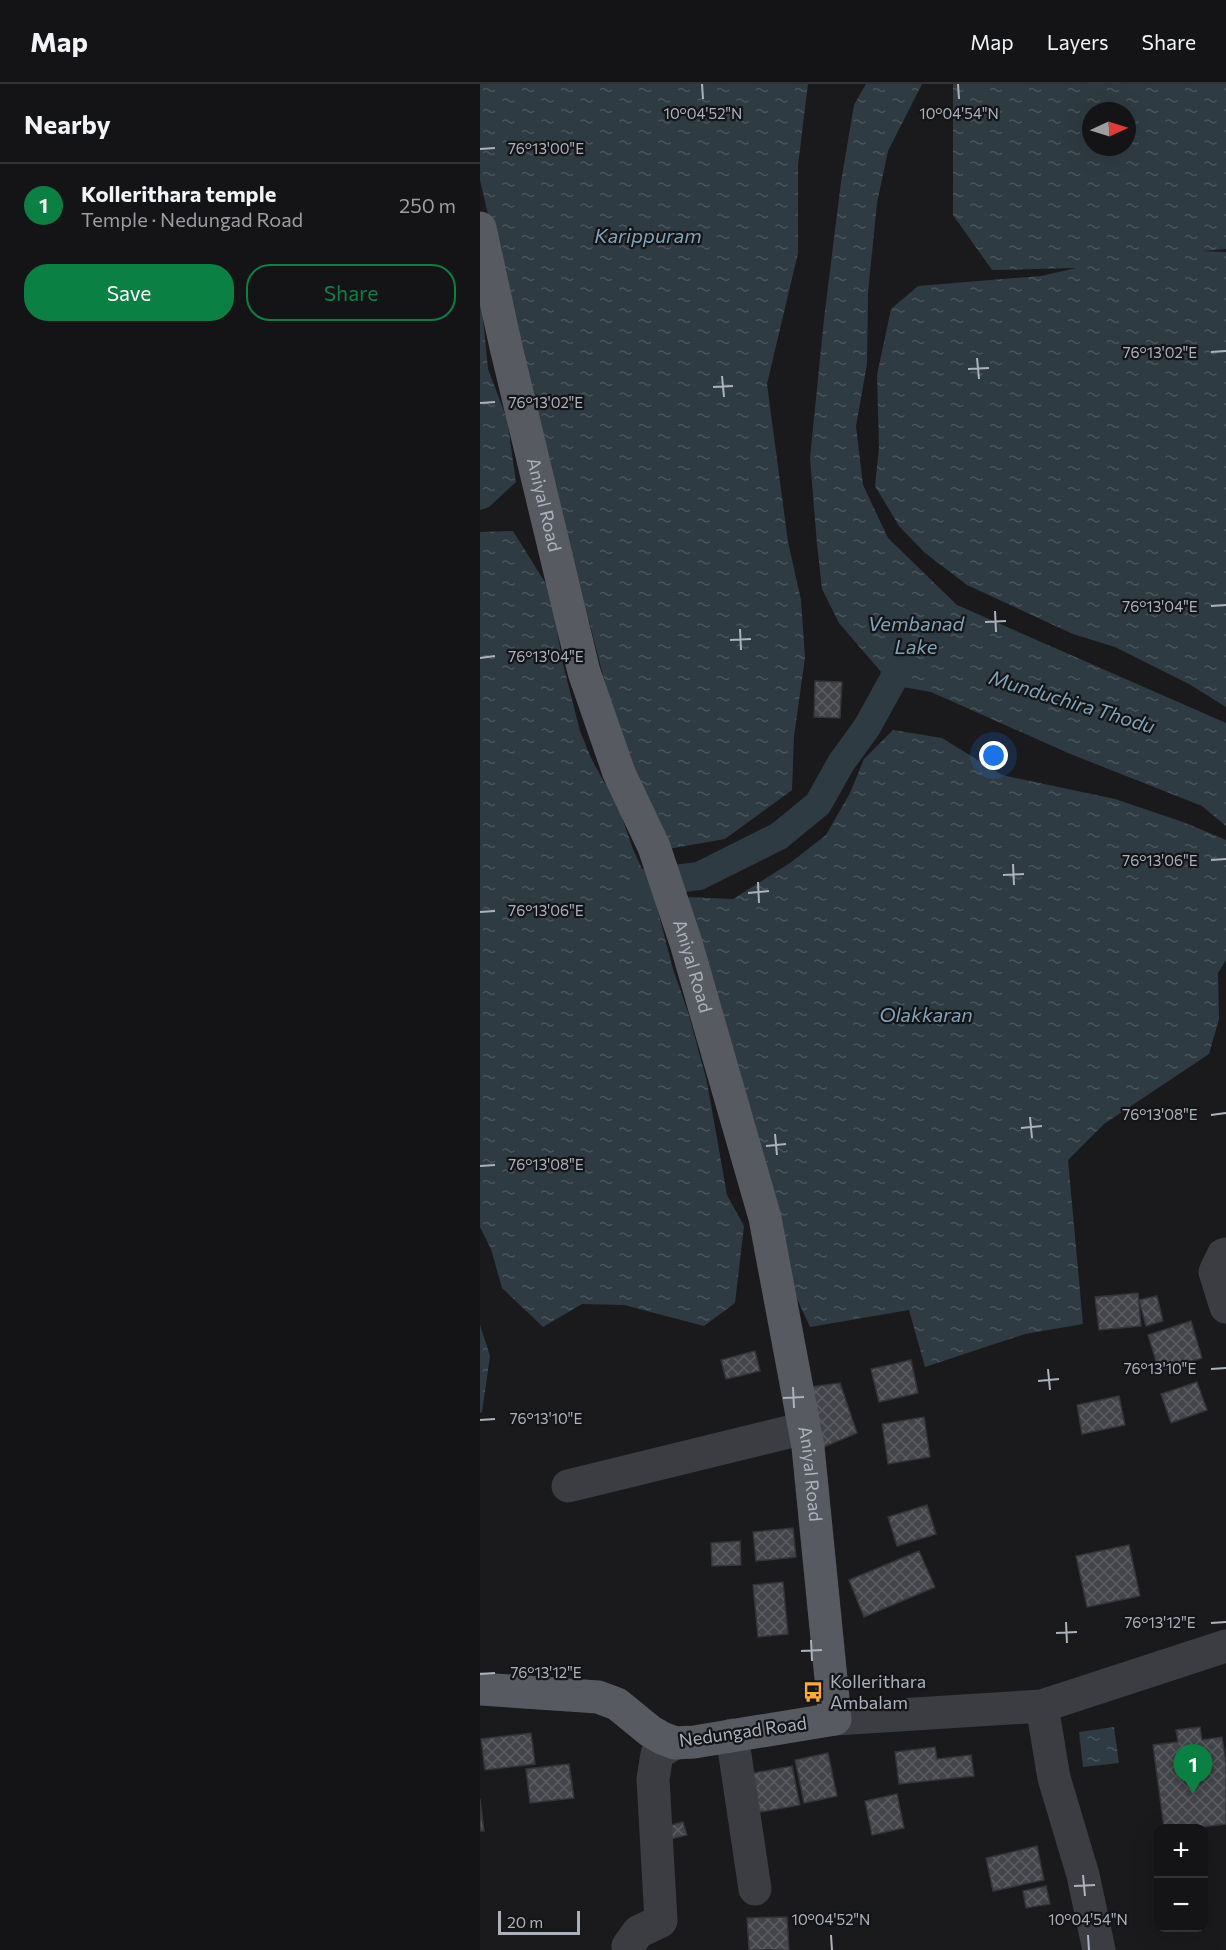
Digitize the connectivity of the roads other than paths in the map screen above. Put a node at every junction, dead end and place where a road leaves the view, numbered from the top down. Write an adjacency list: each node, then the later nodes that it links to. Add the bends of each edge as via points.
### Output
1 (480, 228): 4 (main road, Aniyal Road, via 584,672 625,785 654,847 686,943 765,1218)
2 (1226, 1254): 3 (street, via 1215,1272)
3 (1226, 1307)
4 (805, 1428): 5 (street); 9 (main road, Aniyal Road)
5 (568, 1486)
6 (1226, 1646): 8 (street, Nedungad Road)
7 (480, 1689): 11 (main road, Nedungad Road, via 598,1697 617,1704 650,1731)
8 (1042, 1706): 9 (street, Nedungad Road); 14 (street, via 1054,1778 1083,1875)
9 (835, 1719): 10 (main road, Nedungad Road)
10 (732, 1735): 11 (main road, Nedungad Road); 12 (street)
11 (675, 1743): 13 (street, via 657,1754 653,1779 661,1921 638,1932 628,1946)
12 (755, 1889)
13 (630, 1950)
14 (1099, 1950)

